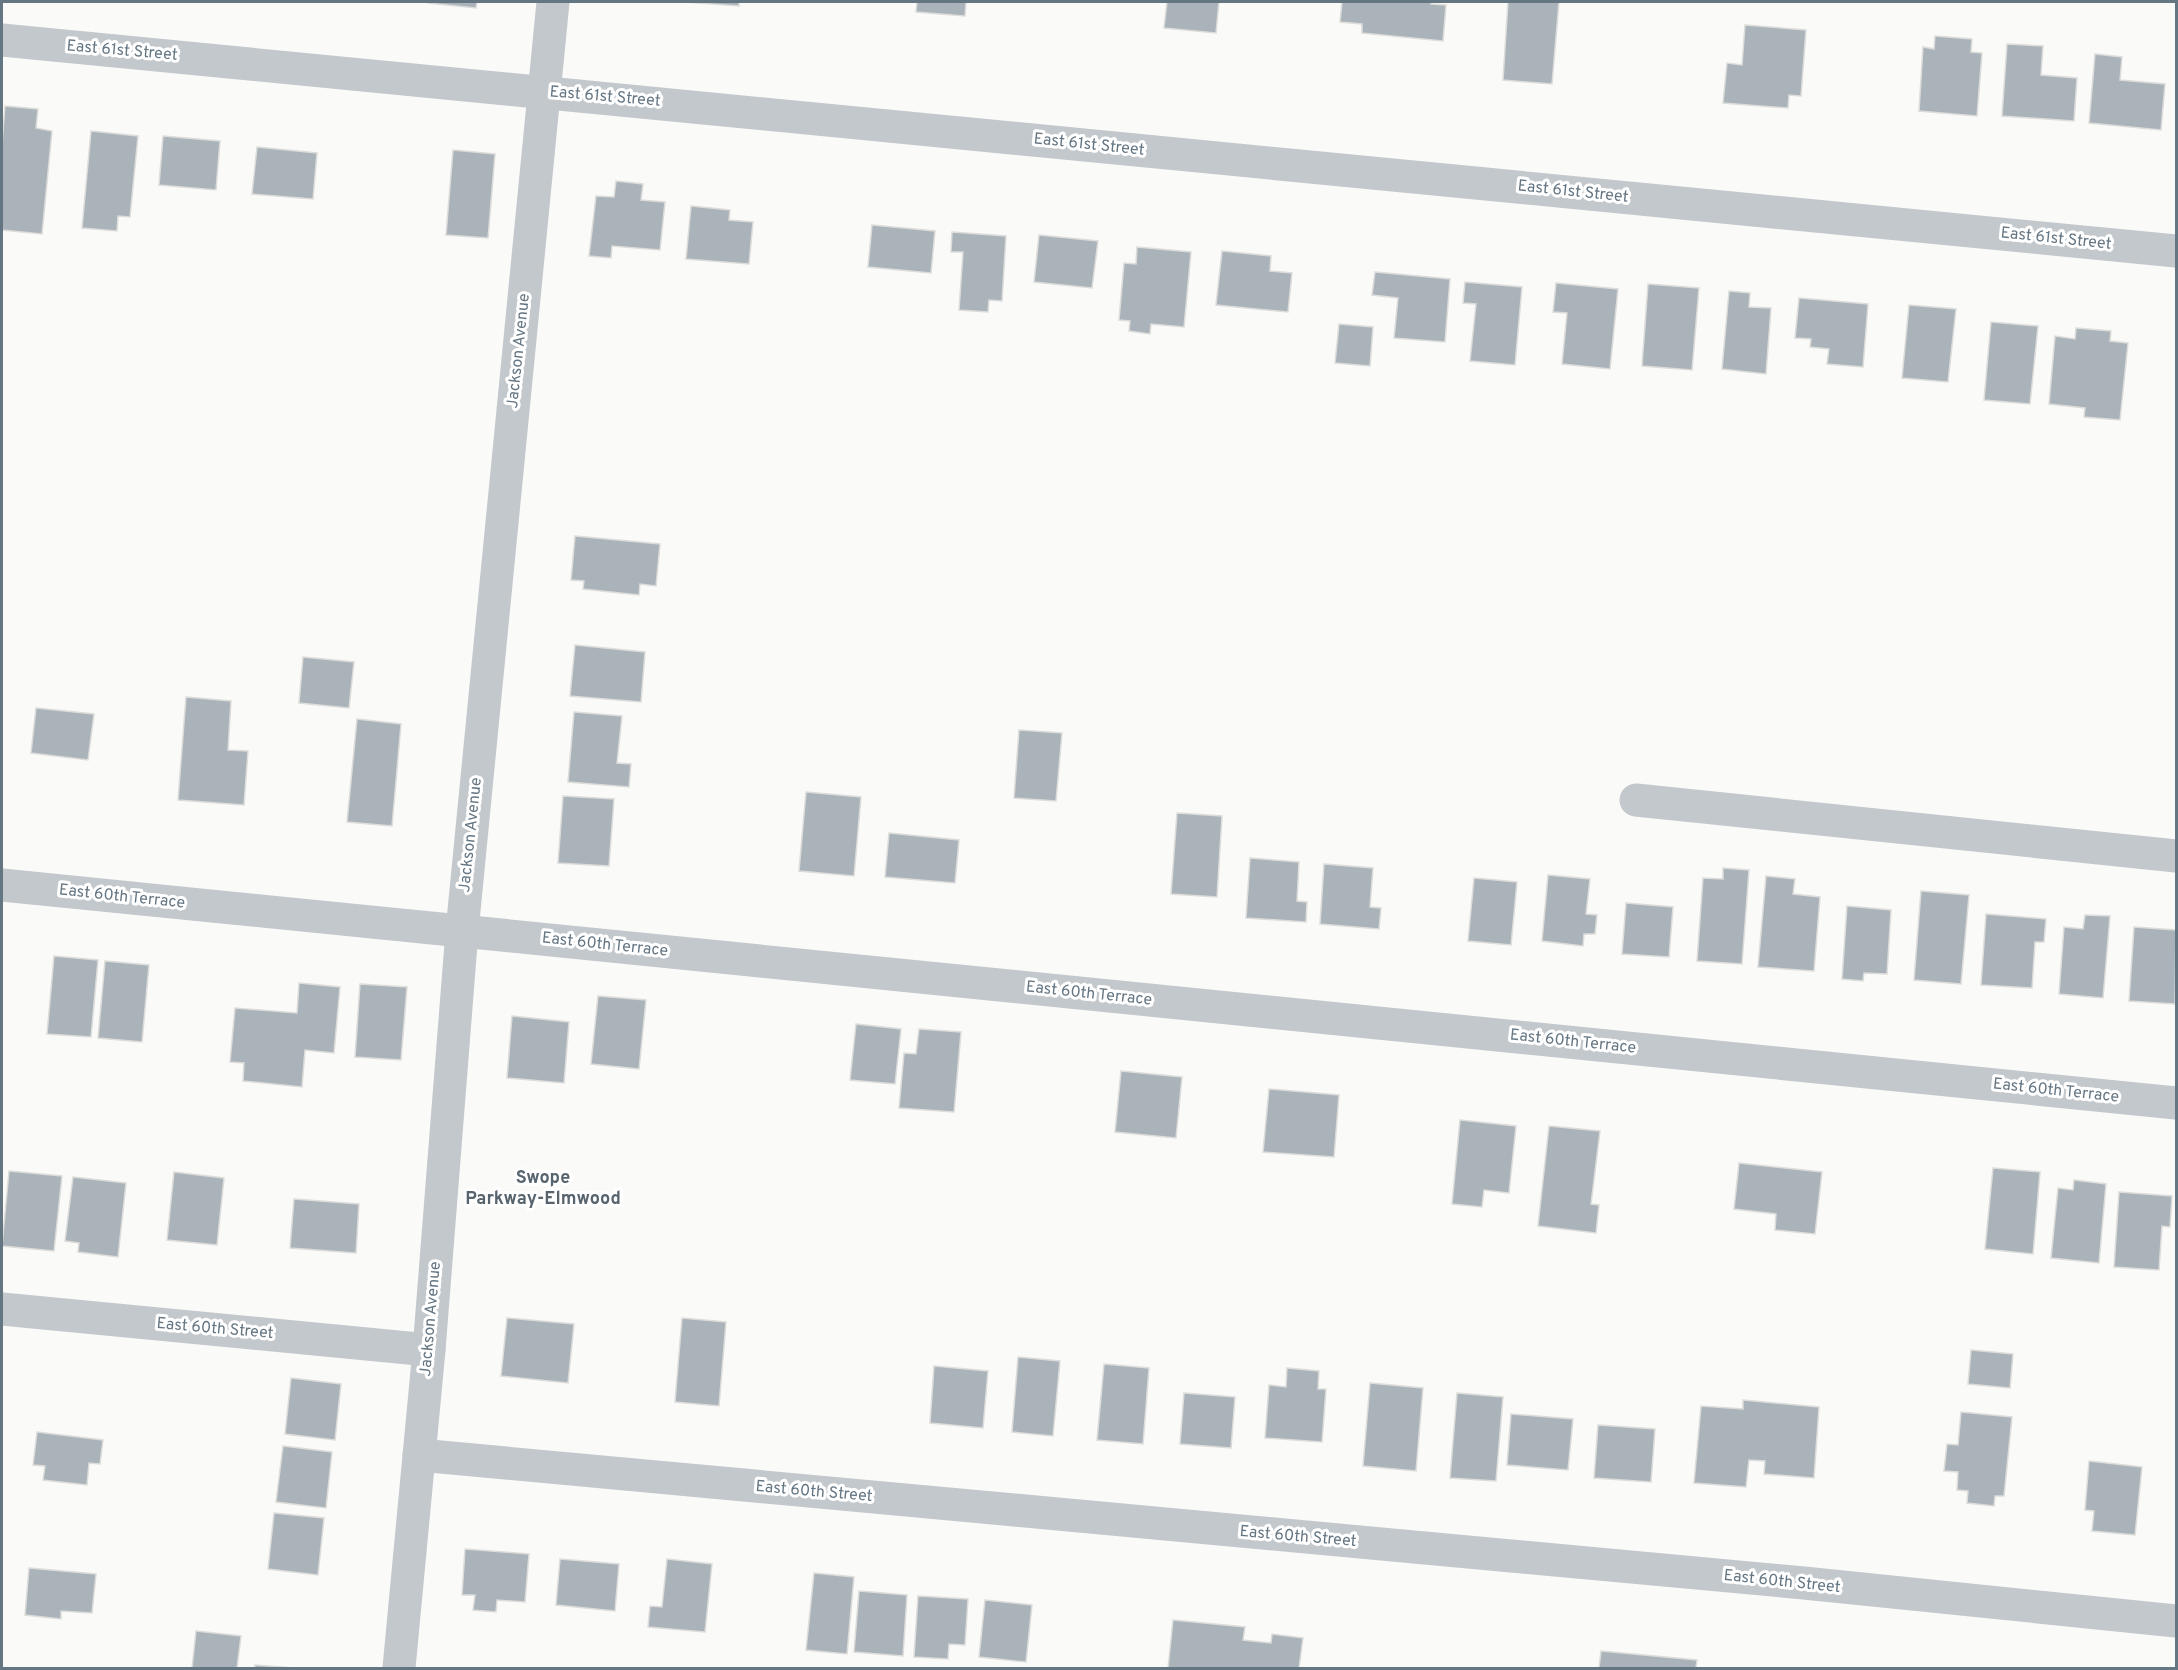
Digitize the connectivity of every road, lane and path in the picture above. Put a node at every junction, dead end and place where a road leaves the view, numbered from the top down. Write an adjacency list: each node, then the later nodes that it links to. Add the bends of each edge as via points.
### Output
1 (553, 2): 3 (street, Jackson Avenue)
2 (2, 40): 3 (street, East 61st Street)
3 (545, 92): 4 (street, East 61st Street); 8 (street, Jackson Avenue)
4 (2176, 251)
5 (1636, 800): 6 (street)
6 (2176, 856)
7 (2, 885): 8 (street, East 60th Terrace)
8 (462, 931): 9 (street, East 60th Terrace); 11 (street, Jackson Avenue)
9 (2176, 1103)
10 (2, 1309): 11 (street, East 60th Street)
11 (429, 1350): 12 (street, Jackson Avenue)
12 (419, 1455): 13 (street, East 60th Street); 14 (street, Jackson Avenue)
13 (2176, 1621)
14 (399, 1668)

